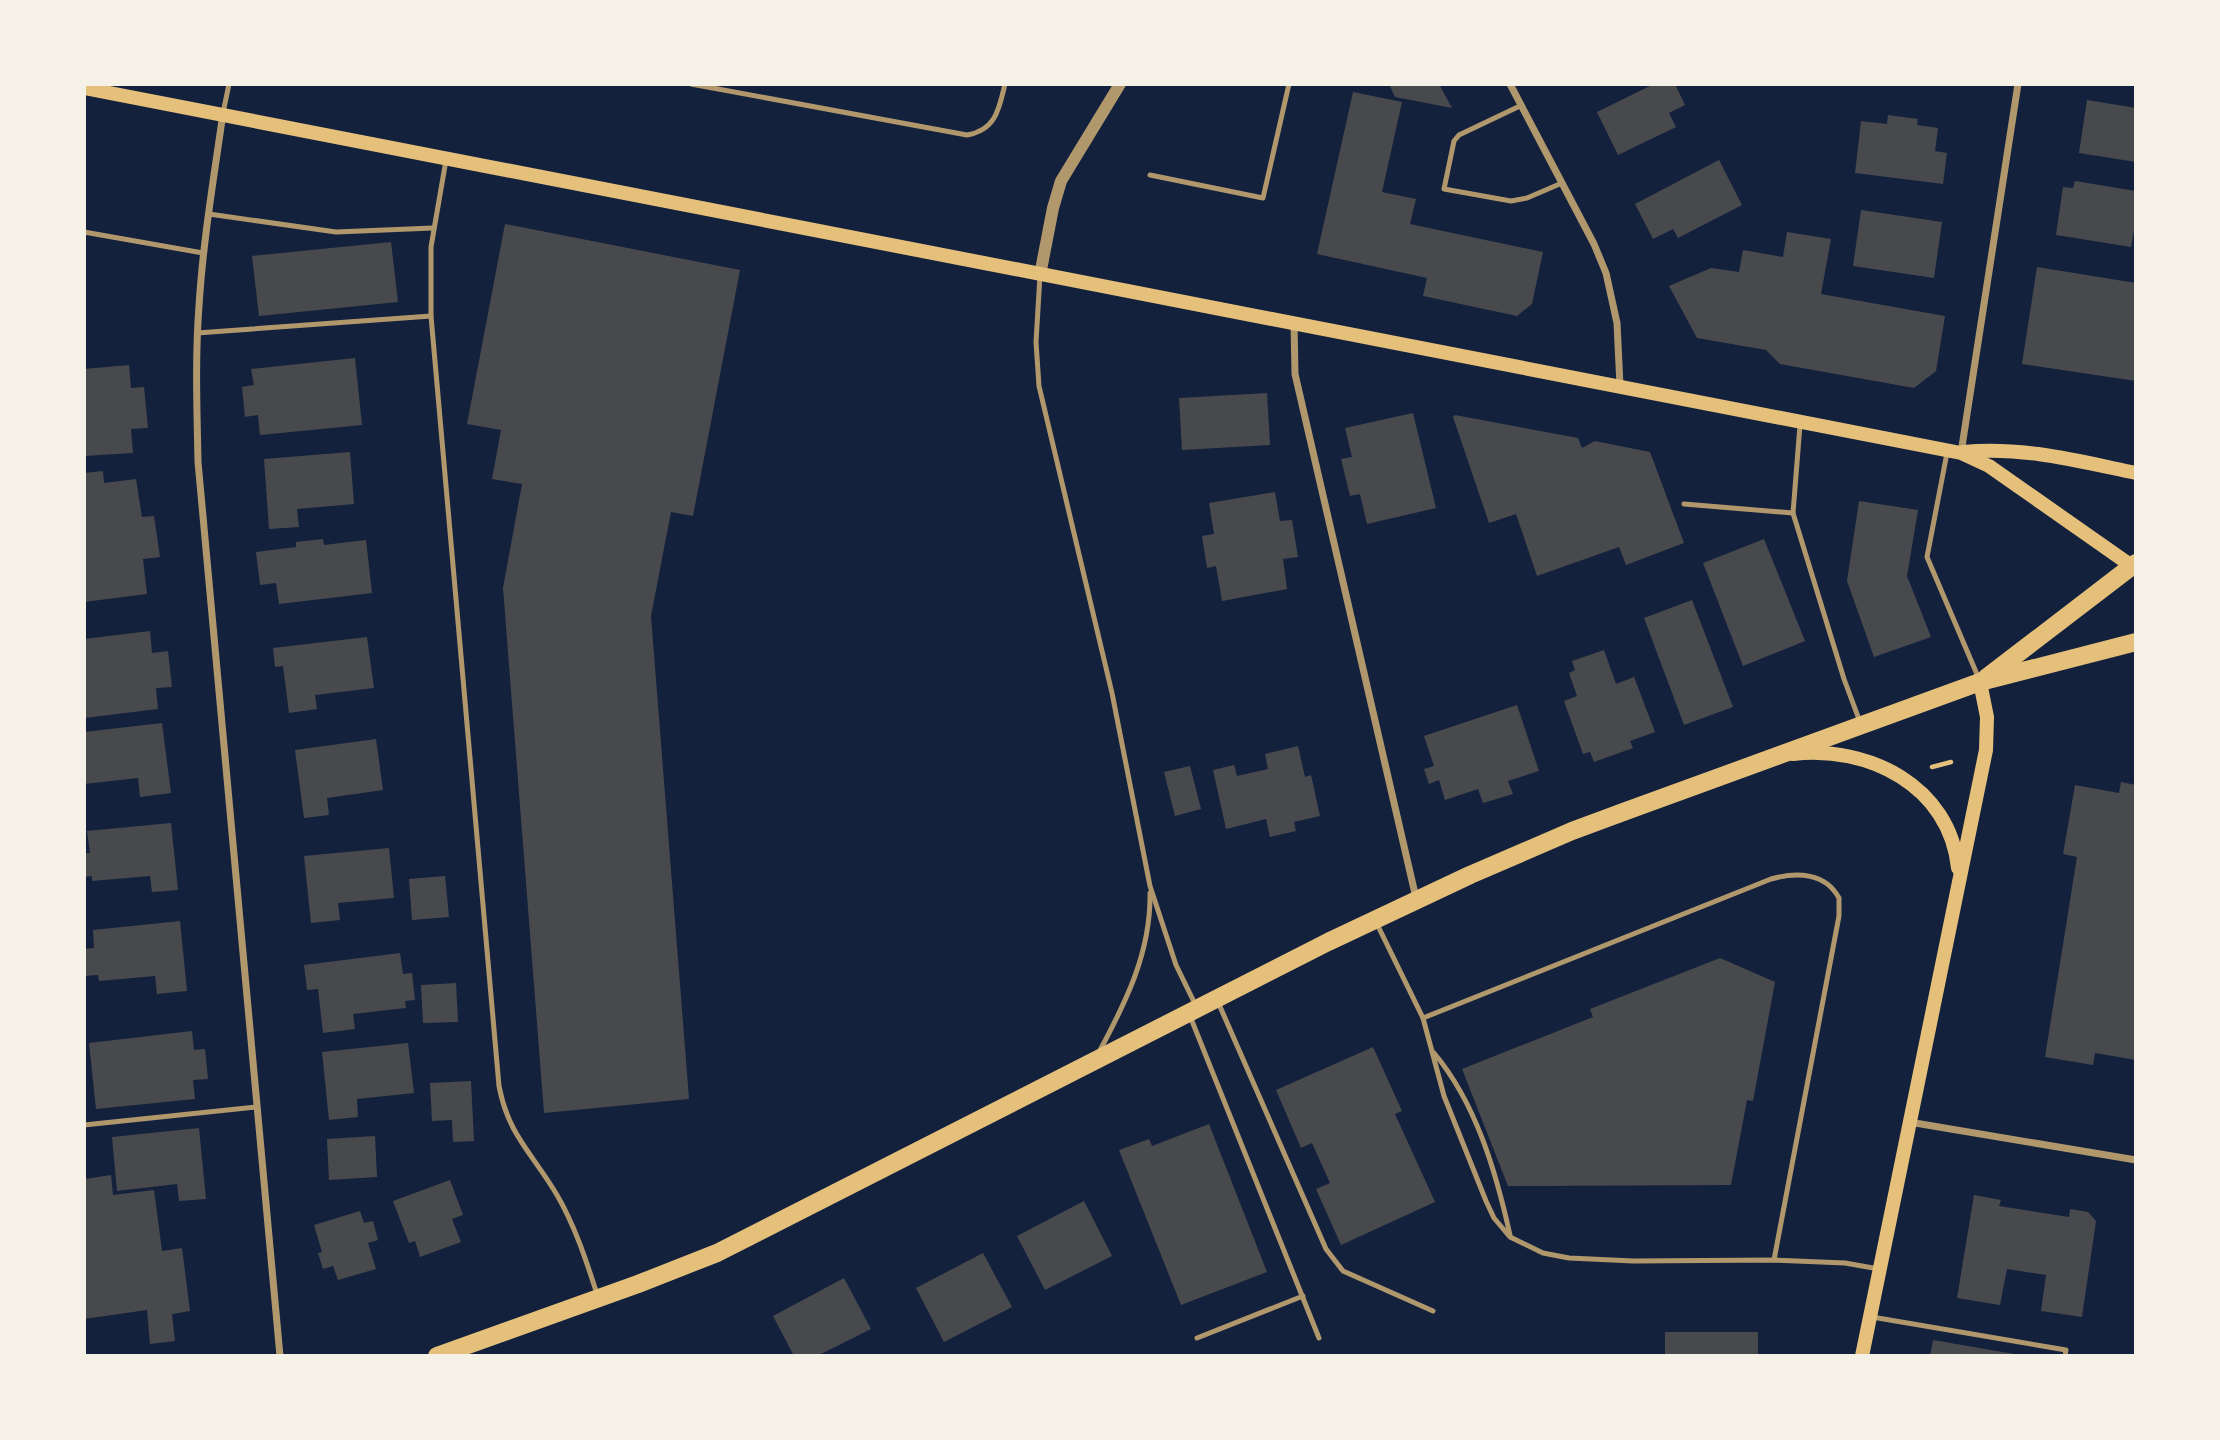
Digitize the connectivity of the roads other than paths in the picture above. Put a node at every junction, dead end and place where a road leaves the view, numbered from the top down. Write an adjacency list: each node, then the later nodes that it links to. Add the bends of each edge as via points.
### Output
1 (229, 84): 10 (lane)
2 (691, 84): 3 (lane, via 967,135 982,132 993,121)
3 (1005, 84)
4 (1120, 84): 18 (street, via 1061,181)
5 (1289, 84): 12 (lane, via 1263,198)
6 (1510, 84): 9 (street)
7 (2018, 84): 24 (street)
8 (84, 88): 10 (main road)
9 (1522, 105): 13 (street); 13 (lane, via 1459,135 1444,189 1511,201)
10 (223, 113): 11 (main road); 14 (street)
11 (446, 157): 15 (lane); 18 (main road)
12 (1150, 175)
13 (1562, 183): 22 (street, via 1606,273 1617,323)
14 (209, 214): 15 (lane, via 336,232); 17 (street)
15 (433, 228): 19 (lane)
16 (84, 232): 17 (lane)
17 (203, 253): 21 (street)
18 (1040, 275): 20 (main road); 33 (lane, via 1037,373 1112,693)
19 (431, 316): 21 (lane); 50 (lane, via 502,1101 513,1131 568,1215)
20 (1294, 323): 22 (main road); 35 (street, via 1295,374)
21 (197, 333): 42 (street, via 198,462)
22 (1620, 386): 23 (main road)
23 (1801, 422): 24 (main road); 27 (lane)
24 (1954, 451): 25 (main road, via 2033,452); 28 (main road, via 1996,470); 30 (lane, via 1927,556)
25 (2136, 473)
26 (1684, 504): 27 (lane)
27 (1793, 513): 31 (lane)
28 (2134, 566): 30 (main road)
29 (2136, 642): 30 (main road)
30 (1980, 682): 31 (main road); 34 (main road, via 1987,741)
31 (1861, 726): 32 (main road)
32 (1777, 756): 34 (main road, via 1812,752 1849,758 1883,768 1920,790 1938,811 1953,842); 35 (main road, via 1572,831)
33 (1150, 886): 38 (lane); 41 (lane, via 1143,956)
34 (1957, 889): 43 (main road)
35 (1416, 899): 36 (main road)
36 (1375, 919): 37 (main road); 39 (lane)
37 (1217, 999): 38 (main road); 51 (lane, via 1331,1258 1350,1275)
38 (1193, 1011): 41 (main road); 49 (lane)
39 (1423, 1018): 40 (lane); 47 (lane, via 1771,879 1805,875 1827,883 1839,898 1839,916)
40 (1432, 1050): 46 (lane, via 1444,1096 1486,1201); 46 (lane, via 1461,1092 1494,1171)
41 (1093, 1063): 50 (main road, via 718,1253)
42 (257, 1107): 44 (lane); 55 (street)
43 (1908, 1121): 45 (street); 48 (main road)
44 (84, 1125)
45 (2136, 1160)
46 (1510, 1237): 47 (lane, via 1543,1253 1569,1258)
47 (1774, 1260): 48 (lane)
48 (1879, 1269): 52 (main road)
49 (1303, 1297): 53 (lane); 54 (lane)
50 (598, 1298): 56 (main road)
51 (1433, 1311)
52 (1870, 1316): 57 (main road); 58 (lane, via 2066,1350)
53 (1319, 1338)
54 (1197, 1339)
55 (280, 1356)
56 (437, 1356)
57 (1862, 1356)
58 (2065, 1356)

